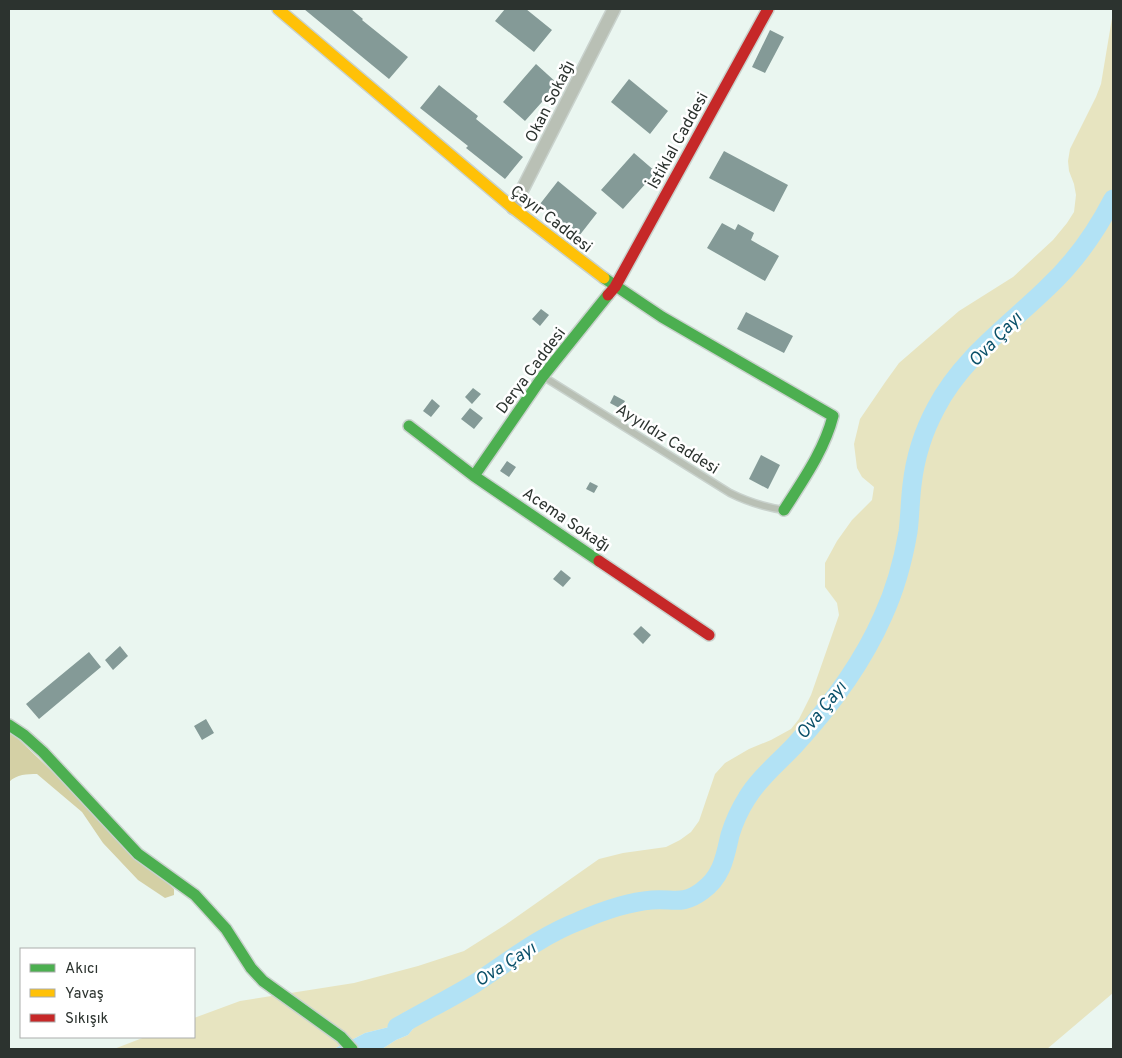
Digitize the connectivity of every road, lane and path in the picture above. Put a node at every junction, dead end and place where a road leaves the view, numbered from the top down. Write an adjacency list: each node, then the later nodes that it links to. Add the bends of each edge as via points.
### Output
1 (278, 9): 4 (street, Çayır Caddesi)
2 (614, 9): 4 (street, Okan Sokağı)
3 (767, 9): 5 (street, İstiklal Caddesi)
4 (513, 208): 5 (street, Çayır Caddesi)
5 (615, 286): 6 (street, Derya Caddesi); 9 (street, Çayır Caddesi, via 662,317 833,416 824,445)
6 (543, 376): 8 (street, Derya Caddesi); 9 (lane, Ayyıldız Caddesi, via 730,493 749,503)
7 (409, 426): 8 (street, Acema Sokağı)
8 (474, 476): 10 (street, Acema Sokağı)
9 (784, 510)
10 (708, 635)
11 (9, 725): 12 (street, via 43,752 138,854 195,895 226,929 263,982 342,1037)
12 (352, 1049)

